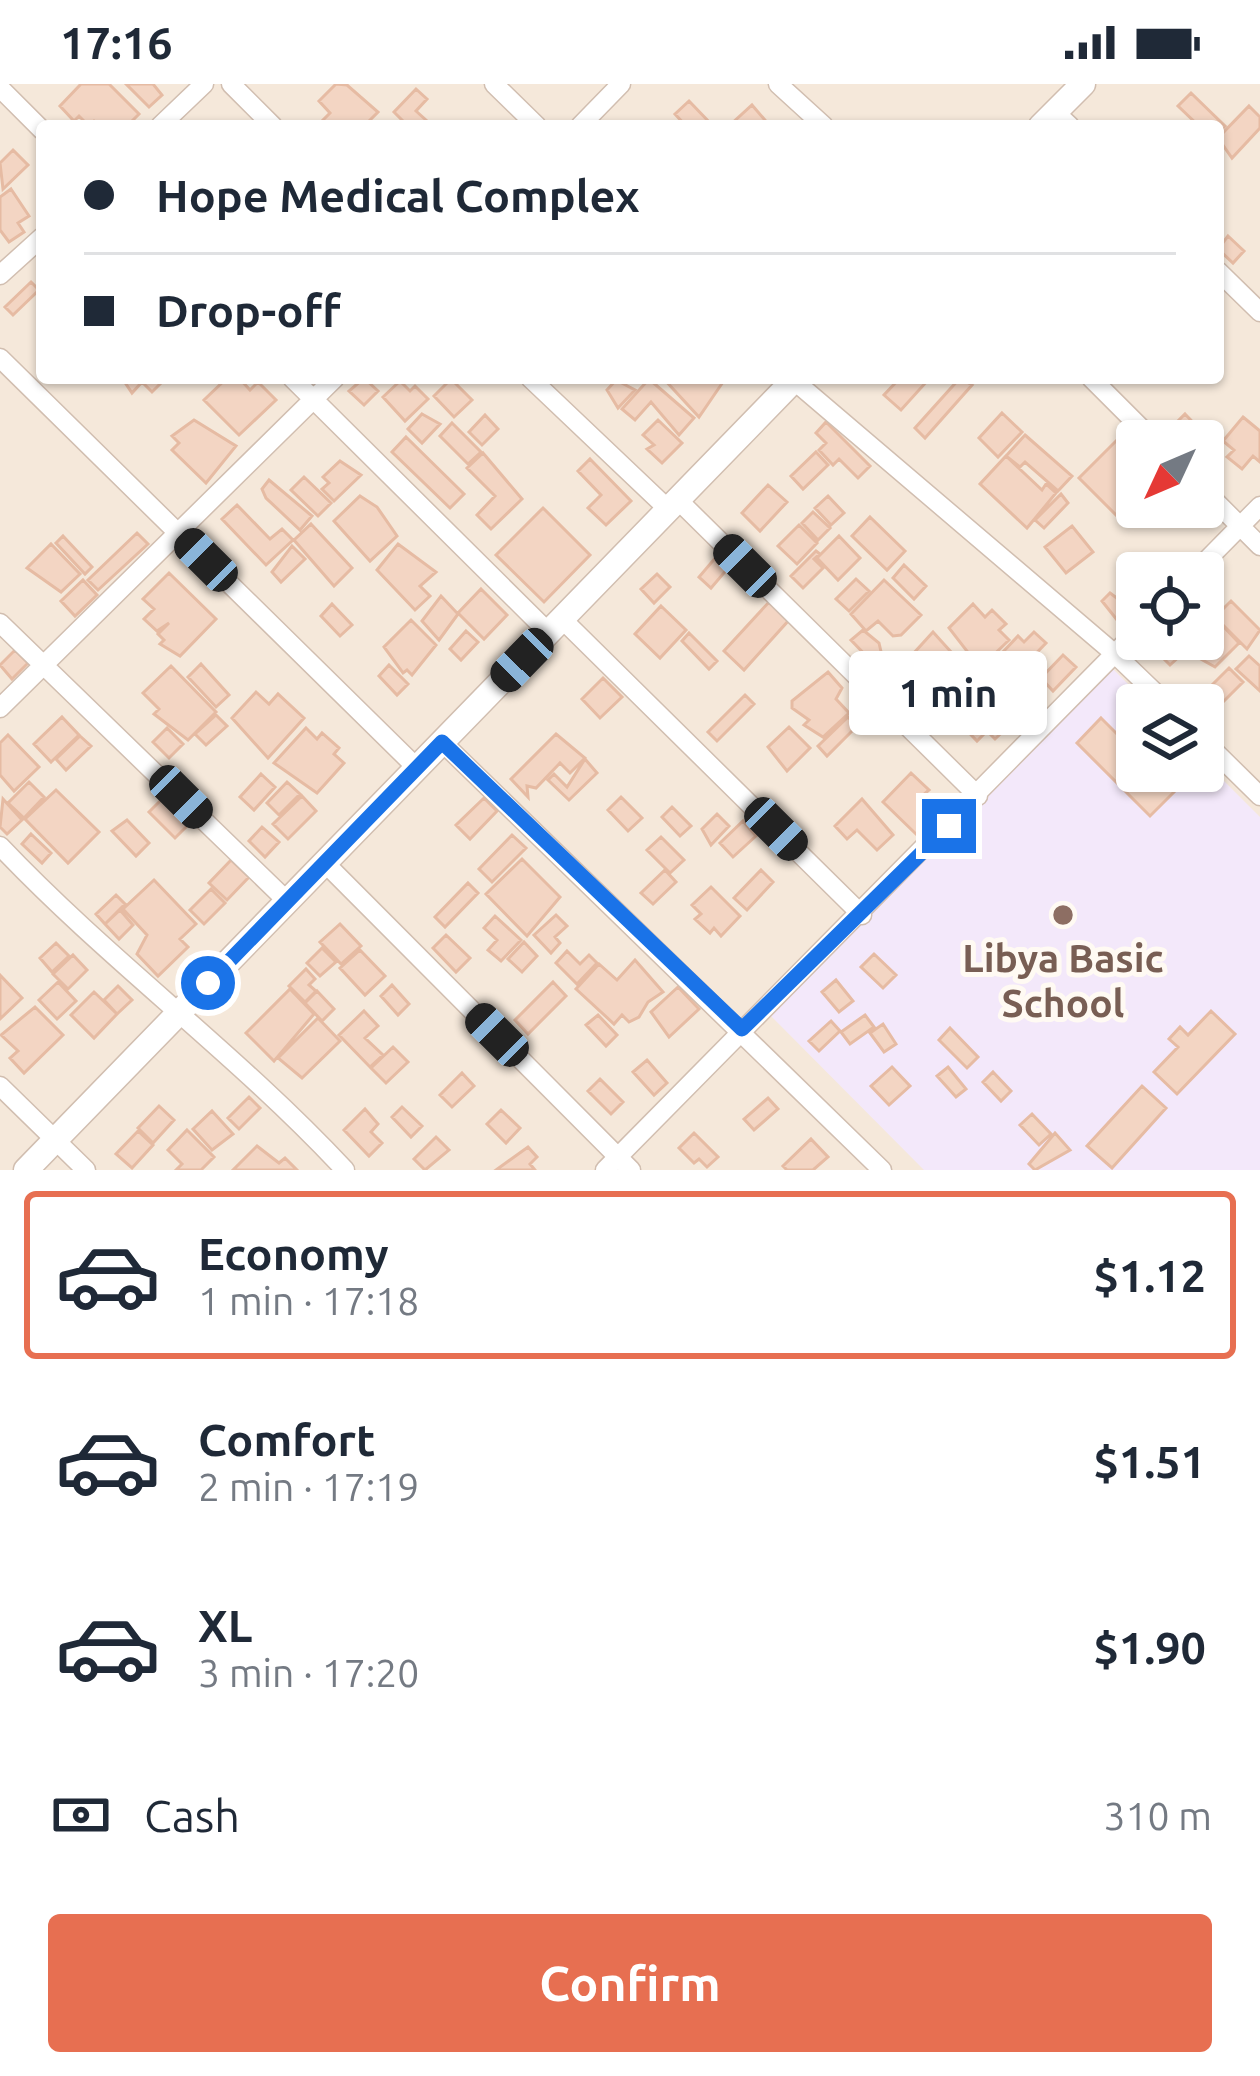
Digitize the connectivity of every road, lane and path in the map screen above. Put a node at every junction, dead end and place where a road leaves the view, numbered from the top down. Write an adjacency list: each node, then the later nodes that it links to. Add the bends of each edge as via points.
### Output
1 (204, 84): 8 (street)
2 (231, 84): 9 (street)
3 (494, 84): 10 (street)
4 (621, 84): 11 (street)
5 (778, 84): 12 (street)
6 (1083, 84): 13 (street)
7 (0, 88): 14 (street)
8 (166, 120)
9 (267, 120)
10 (531, 120)
11 (586, 120)
12 (817, 120)
13 (1057, 120)
14 (36, 124)
15 (36, 242): 16 (street)
16 (0, 275)
17 (1224, 277): 18 (street)
18 (1260, 312)
19 (0, 358): 32 (street)
20 (298, 384): 26 (street)
21 (329, 384): 26 (street)
22 (537, 384): 28 (street)
23 (789, 384): 28 (street)
24 (800, 384): 37 (street)
25 (1096, 384): 27 (street)
26 (314, 400): 32 (street); 36 (street)
27 (1133, 420)
28 (673, 505): 36 (street); 44 (street)
29 (1260, 506): 31 (street)
30 (1224, 510): 31 (street)
31 (1240, 526): 33 (street); 34 (street)
32 (176, 531): 38 (street); 43 (street)
33 (1260, 546)
34 (1215, 552)
35 (0, 623): 38 (street)
36 (555, 626): 41 (street); 49 (street)
37 (1115, 654): 39 (street); 44 (street)
38 (43, 665): 40 (street); 48 (street)
39 (1146, 684)
40 (0, 708)
41 (442, 742): 43 (street); 51 (street)
42 (1224, 761): 45 (street)
43 (417, 768): 47 (street)
44 (978, 796): 49 (street)
45 (1260, 796)
46 (0, 846): 50 (street, via 58,907)
47 (326, 862): 48 (street); 54 (street)
48 (288, 902): 50 (street)
49 (862, 915): 51 (street)
50 (181, 1010): 53 (street); 57 (street)
51 (742, 1029): 54 (street); 58 (street)
52 (0, 1087): 53 (street)
53 (56, 1140): 55 (street); 56 (street)
54 (617, 1166)
55 (26, 1170)
56 (86, 1170)
57 (345, 1170)
58 (882, 1170)

